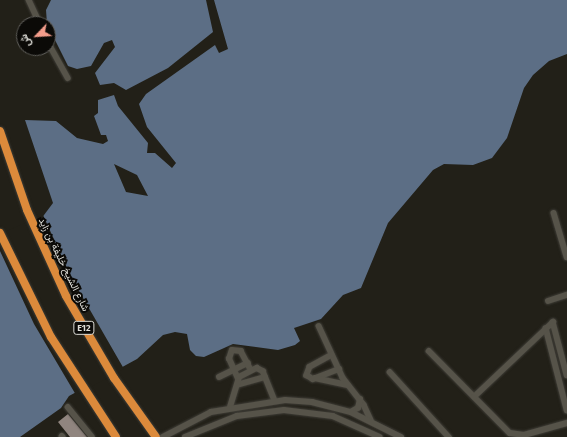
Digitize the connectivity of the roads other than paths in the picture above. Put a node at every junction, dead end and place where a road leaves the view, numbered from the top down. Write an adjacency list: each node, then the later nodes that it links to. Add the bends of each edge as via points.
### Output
1 (29, 0): 2 (street)
2 (36, 16)
3 (56, 56): 4 (street)
4 (68, 78)
5 (0, 131): 38 (highway, شارع الشيخ خليفة بن زايد / E12, via 27,210 89,338)
6 (554, 213): 8 (street)
7 (0, 233): 37 (highway, via 51,337)
8 (567, 258)
9 (567, 295): 10 (street)
10 (548, 301)
11 (319, 326): 14 (street)
12 (546, 328): 20 (street, via 553,322); 26 (street); 31 (street)
13 (429, 351): 26 (street)
14 (332, 356): 16 (street); 23 (street, via 308,368 308,377)
15 (248, 363): 17 (street); 17 (street, via 241,351 232,350 228,357); 18 (street)
16 (339, 369): 23 (street); 25 (street)
17 (234, 370): 21 (street); 24 (street)
18 (251, 370): 22 (street, via 260,369); 24 (street)
19 (390, 372): 43 (street)
20 (567, 375)
21 (219, 377)
22 (265, 377): 24 (street); 28 (street)
23 (315, 378): 25 (street)
24 (237, 382): 30 (street)
25 (347, 385): 27 (street)
26 (474, 397): 35 (street)
27 (360, 399): 32 (street, via 358,408); 33 (street)
28 (275, 400): 30 (street); 32 (street, via 308,401)
29 (68, 407): 36 (street)
30 (230, 407): 39 (street, via 203,415)
31 (567, 410)
32 (351, 412): 33 (street)
33 (371, 420): 42 (street)
34 (567, 423): 44 (street)
35 (510, 435): 44 (street)
36 (92, 437)
37 (116, 437)
38 (156, 437)
39 (164, 437)
40 (185, 437): 41 (street, via 237,416 284,410 333,416)
41 (380, 437)
42 (401, 437)
43 (449, 437)
44 (519, 437)

